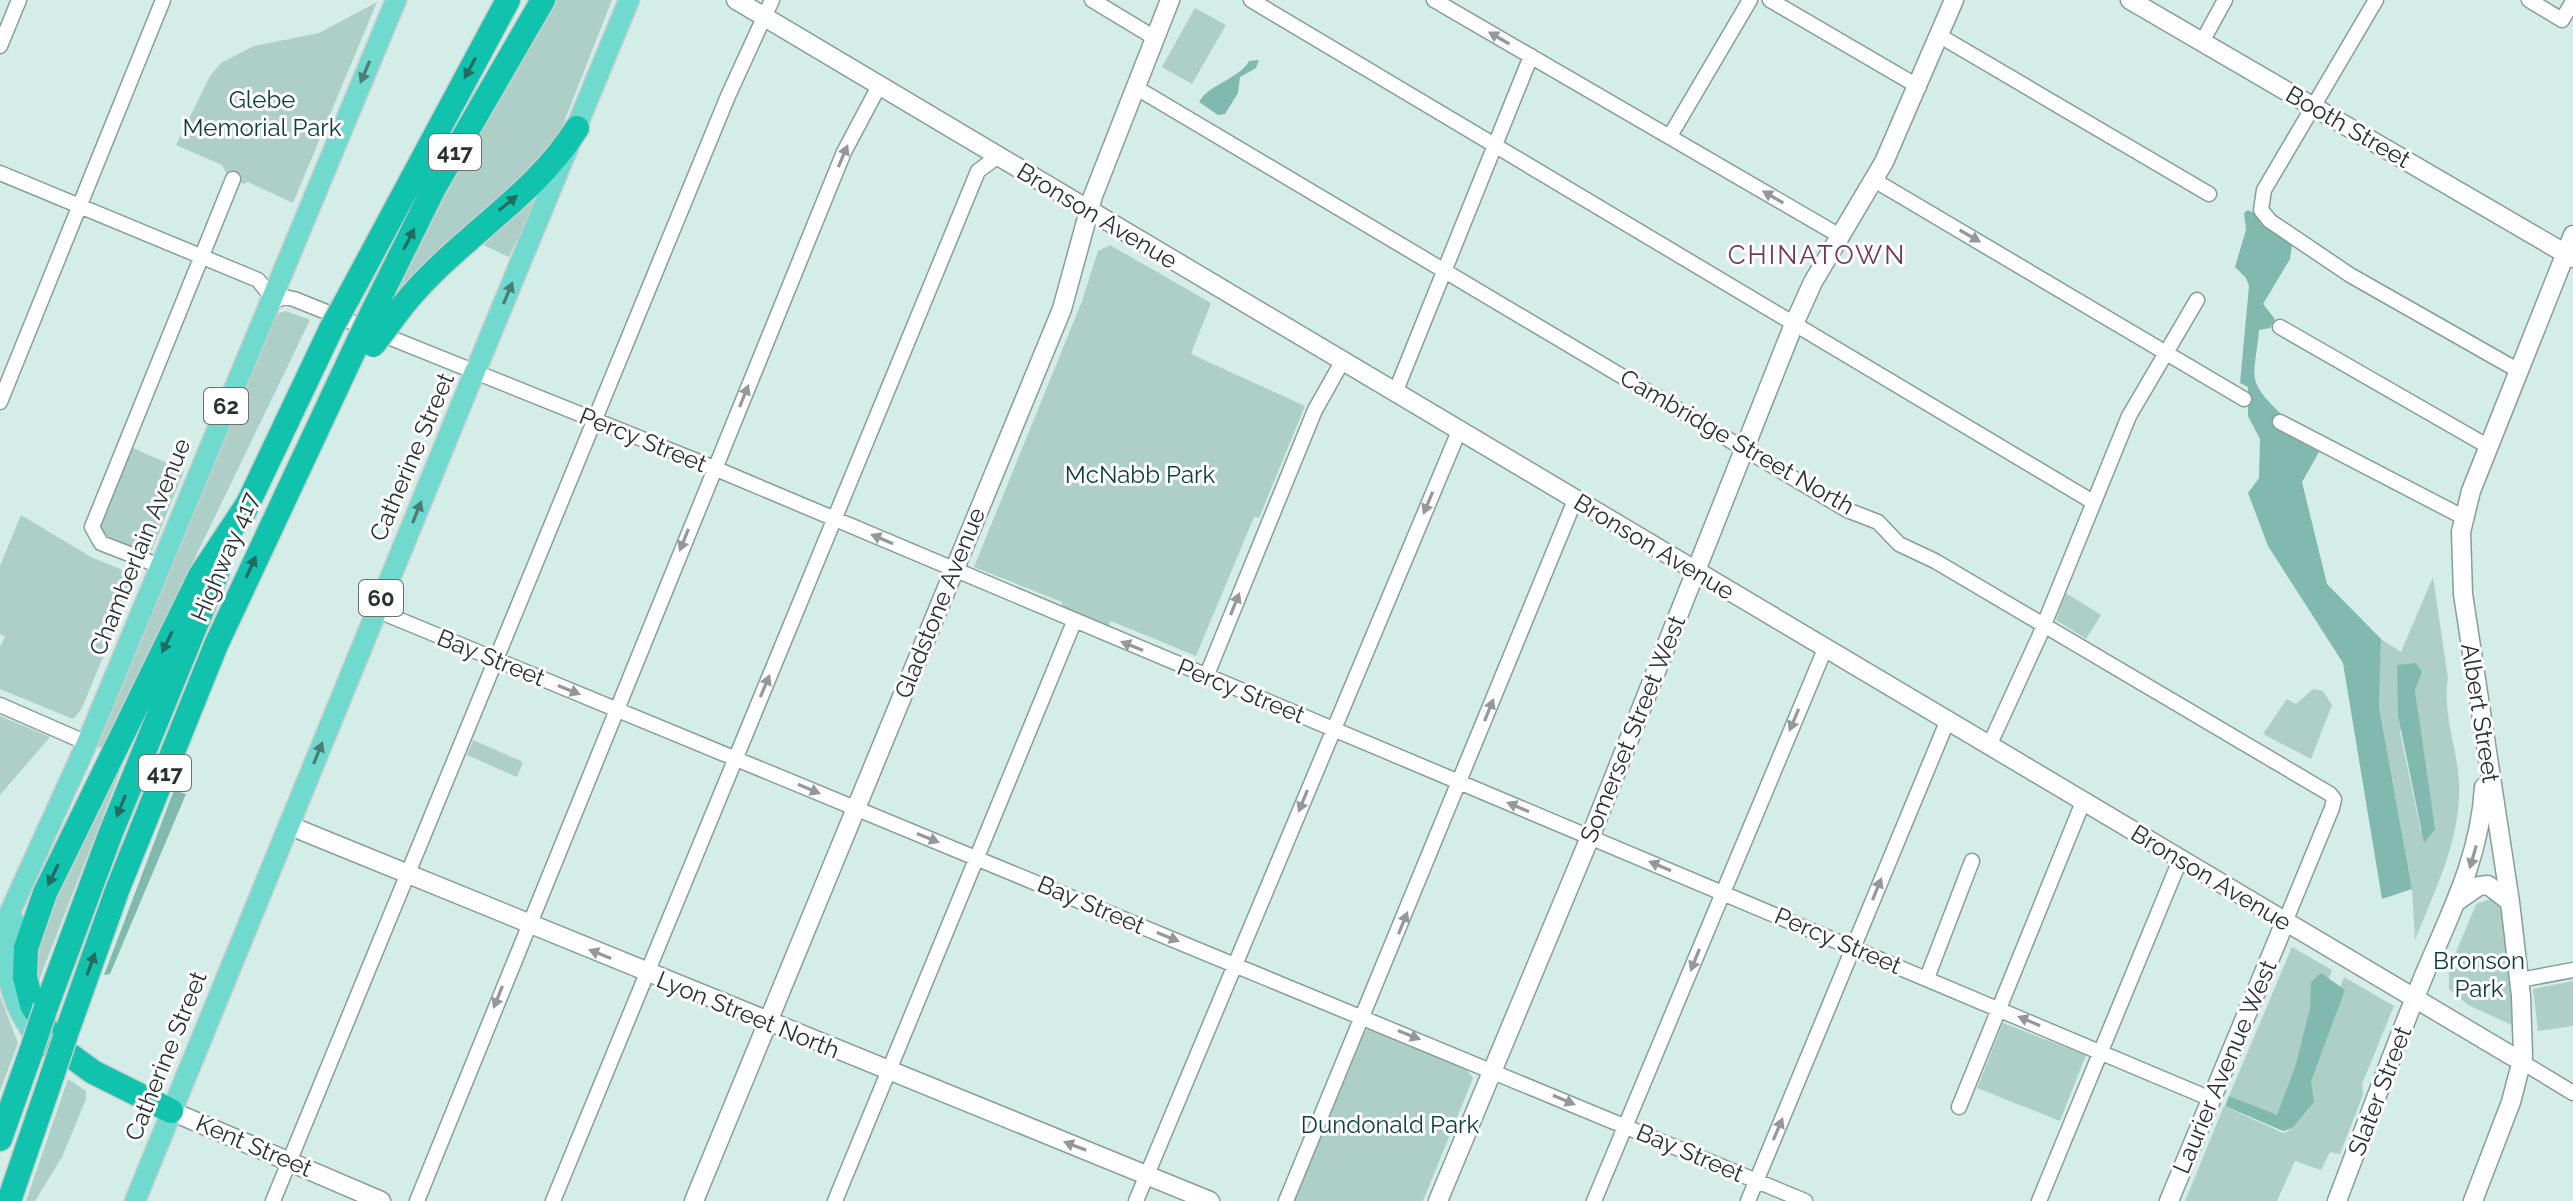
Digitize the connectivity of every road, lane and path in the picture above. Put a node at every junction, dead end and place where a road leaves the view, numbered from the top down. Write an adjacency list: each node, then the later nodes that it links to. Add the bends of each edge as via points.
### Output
1 (19, 0): 24 (street)
2 (163, 0): 38 (street)
3 (396, 0): 44 (main road, Chamberlain Avenue / 62, one-way to 44)
4 (508, 0): 63 (highway, Highway 417 / 417, one-way to 63, bridge, via 331,329)
5 (543, 0): 46 (highway, 417, one-way to 5, via 434,188)
6 (629, 0): 30 (main road, Catherine Street / 60)
7 (736, 0): 20 (main road, Bronson Avenue)
8 (1092, 0): 22 (street)
9 (1170, 0): 22 (main road, Gladstone Avenue)
10 (1251, 0): 32 (street)
11 (1434, 0): 25 (street, one-way to 11)
12 (1750, 0): 31 (street)
13 (1770, 0): 28 (street)
14 (1954, 0): 21 (main road, Somerset Street West)
15 (2130, 0): 23 (main road, Booth Street)
16 (2225, 0): 23 (street)
17 (2376, 0): 29 (street)
18 (2532, 1): 19 (street, via 2562,20)
19 (2573, 1)
20 (767, 8): 26 (main road, Bronson Avenue); 56 (street)
21 (1940, 36): 28 (main road, Somerset Street West); 37 (street)
22 (1155, 38): 27 (main road, Gladstone Avenue)
23 (2202, 42): 29 (main road, Booth Street)
24 (0, 46)
25 (1531, 56): 31 (street); 32 (street)
26 (879, 86): 33 (main road, Bronson Avenue); 61 (street, one-way to 26, via 844,152)
27 (1135, 87): 39 (main road, Gladstone Avenue); 43 (street, Cambridge Street North)
28 (1919, 87): 36 (main road, Somerset Street West)
29 (2312, 108): 41 (main road, Booth Street); 52 (street, via 2264,190 2260,205 2270,221 2350,275)
30 (577, 128): 46 (highway, one-way to 30, via 551,167); 51 (main road, Catherine Street / 60, one-way to 30)
31 (1670, 136): 40 (street, one-way to 31)
32 (1493, 146): 43 (street); 47 (street)
33 (997, 157): 39 (main road, Bronson Avenue); 66 (street, via 978,171)
34 (0, 173): 38 (street, Percy Street)
35 (233, 179): 42 (street)
36 (1874, 180): 40 (main road, Somerset Street West); 49 (street, one-way to 49)
37 (2209, 194)
38 (82, 206): 42 (street, Percy Street); 55 (street)
39 (1089, 211): 50 (main road, Bronson Avenue); 68 (main road, Gladstone Avenue, via 1066,300)
40 (1840, 236): 47 (main road, Somerset Street West)
41 (2571, 249): 52 (main road, Albert Street)
42 (201, 257): 44 (street, Percy Street, via 246,275 260,274); 67 (street, via 92,527 101,543)
43 (1445, 269): 53 (street); 59 (street, Cambridge Street North)
44 (272, 294): 51 (street, Percy Street); 67 (main road, Chamberlain Avenue / 62)
45 (2197, 300): 49 (street)
46 (384, 313): 124 (highway, 417, one-way to 46, bridge, via 118,888 216,645 321,419)
47 (1794, 324): 59 (main road, Somerset Street West); 64 (street)
48 (2280, 327): 60 (street)
49 (2166, 352): 54 (street); 64 (street, via 2129,416)
50 (1342, 362): 53 (main road, Bronson Avenue); 75 (street, one-way to 50, via 1319,403)
51 (476, 368): 56 (street, Percy Street); 70 (main road, Catherine Street / 60, one-way to 51)
52 (2519, 371): 60 (main road, Albert Street)
53 (1395, 393): 58 (main road, Bronson Avenue)
54 (2244, 399)
55 (0, 402)
56 (595, 421): 61 (street, Percy Street); 74 (street)
57 (2280, 422): 65 (street)
58 (1459, 431): 62 (main road, Bronson Avenue); 79 (street, one-way to 79)
59 (1744, 447): 69 (main road, Somerset Street West); 72 (street, Cambridge Street North, via 1847,510 1878,522 1899,544)
60 (2489, 447): 65 (main road, Albert Street)
61 (714, 468): 66 (street, Percy Street); 77 (street, one-way to 77)
62 (1575, 500): 69 (main road, Bronson Avenue); 84 (street, one-way to 62)
63 (249, 502): 118 (highway, one-way to 118, via 200,576 45,893 26,948 25,977 32,1005 56,1045 93,1072); 120 (highway, Highway 417 / 417, one-way to 120, bridge, via 150,734)
64 (2093, 502): 72 (street)
65 (2463, 517): 82 (main road, Albert Street, via 2463,594)
66 (835, 519): 68 (street, Percy Street, one-way to 66); 83 (street, one-way to 66)
67 (160, 566): 80 (main road, Chamberlain Avenue / 62)
68 (954, 569): 71 (street, Percy Street); 87 (main road, Gladstone Avenue)
69 (1696, 572): 73 (main road, Bronson Avenue); 89 (main road, Somerset Street West)
70 (376, 610): 74 (street, Bay Street); 88 (main road, Catherine Street / 60, one-way to 70)
71 (1074, 622): 75 (street, Percy Street, one-way to 71); 90 (street)
72 (2044, 625): 81 (street); 85 (street, Cambridge Street North)
73 (1825, 649): 78 (main road, Bronson Avenue); 95 (street, one-way to 95)
74 (497, 661): 77 (street, Bay Street, one-way to 77); 93 (street)
75 (1206, 677): 79 (street, Percy Street)
76 (0, 705): 80 (street)
77 (615, 710): 83 (street, Bay Street); 99 (street)
78 (1947, 722): 81 (main road, Bronson Avenue); 101 (street, one-way to 78)
79 (1334, 729): 84 (street, Percy Street); 102 (street, one-way to 102)
80 (87, 743): 94 (main road, Chamberlain Avenue / 62)
81 (1989, 746): 86 (main road, Bronson Avenue)
82 (2486, 753): 96 (main road, Slater Street, one-way to 96, via 2478,840); 97 (main road, Albert Street)
83 (734, 757): 87 (street, Bay Street, one-way to 87); 104 (street)
84 (1460, 782): 89 (street, Percy Street, one-way to 84); 109 (street, one-way to 84)
85 (2334, 799): 98 (street, Laurier Avenue West)
86 (2083, 802): 91 (main road, Bronson Avenue); 108 (street)
87 (855, 809): 90 (street, Bay Street, one-way to 90); 110 (main road, Gladstone Avenue)
88 (288, 825): 93 (main road, Lyon Street North); 118 (main road, Catherine Street / 60)
89 (1590, 837): 95 (street, Percy Street, one-way to 89); 113 (main road, Somerset Street West)
90 (978, 858): 102 (street, Bay Street, one-way to 102); 114 (street)
91 (2180, 860): 98 (main road, Bronson Avenue); 111 (street)
92 (1972, 861): 105 (street)
93 (409, 875): 99 (main road, Lyon Street North); 121 (street)
94 (26, 883): 100 (main road, Chamberlain Avenue / 62); 118 (main road, via 5,953 11,991 28,1026 53,1056 87,1081 150,1110)
95 (1721, 892): 101 (street, Percy Street); 119 (street, one-way to 119)
96 (2458, 900): 97 (main road, via 2488,885); 107 (main road, Slater Street)
97 (2510, 902): 106 (main road, Albert Street)
98 (2285, 922): 107 (main road, Bronson Avenue); 116 (main road, Laurier Avenue West)
99 (527, 924): 104 (main road, Lyon Street North, one-way to 99); 128 (street, one-way to 128)
100 (0, 934)
101 (1853, 947): 105 (street, Percy Street); 123 (street, one-way to 101)
102 (1235, 964): 109 (street, Bay Street); 122 (street)
103 (2573, 970): 106 (street)
104 (644, 972): 110 (main road, Lyon Street North); 129 (street)
105 (1927, 978): 108 (street, Percy Street)
106 (2520, 980): 112 (main road, Albert Street)
107 (2416, 998): 112 (main road, Bronson Avenue); 141 (main road, Slater Street)
108 (1998, 1008): 111 (street, Percy Street, one-way to 108); 117 (street)
109 (1364, 1017): 113 (street, Bay Street, one-way to 113); 134 (street)
110 (768, 1023): 114 (main road, Lyon Street North); 130 (main road, Gladstone Avenue)
111 (2101, 1051): 116 (street, Percy Street); 139 (street)
112 (2522, 1062): 115 (street, Bronson Avenue); 142 (main road, Albert Street)
113 (1492, 1069): 119 (street, Bay Street, one-way to 119); 135 (main road, Somerset Street West)
114 (888, 1071): 122 (main road, Lyon Street North, one-way to 114); 131 (street)
115 (2573, 1093)
116 (2211, 1099): 140 (main road, Laurier Avenue West)
117 (1959, 1107)
118 (171, 1111): 121 (main road, Kent Street); 125 (main road, Catherine Street / 60)
119 (1626, 1126): 123 (street, Bay Street); 136 (street)
120 (0, 1139)
121 (289, 1162): 126 (street); 127 (main road, Kent Street)
122 (1147, 1175): 132 (street); 133 (main road, Lyon Street North)
123 (1756, 1180): 137 (street); 138 (street, Bay Street)
124 (9, 1201)
125 (135, 1201)
126 (273, 1201)
127 (381, 1201)
128 (417, 1201)
129 (553, 1201)
130 (694, 1201)
131 (835, 1201)
132 (1136, 1201)
133 (1210, 1201)
134 (1286, 1201)
135 (1438, 1201)
136 (1594, 1201)
137 (1748, 1201)
138 (1805, 1201)
139 (2039, 1201)
140 (2169, 1201)
141 (2337, 1201)
142 (2473, 1201)

